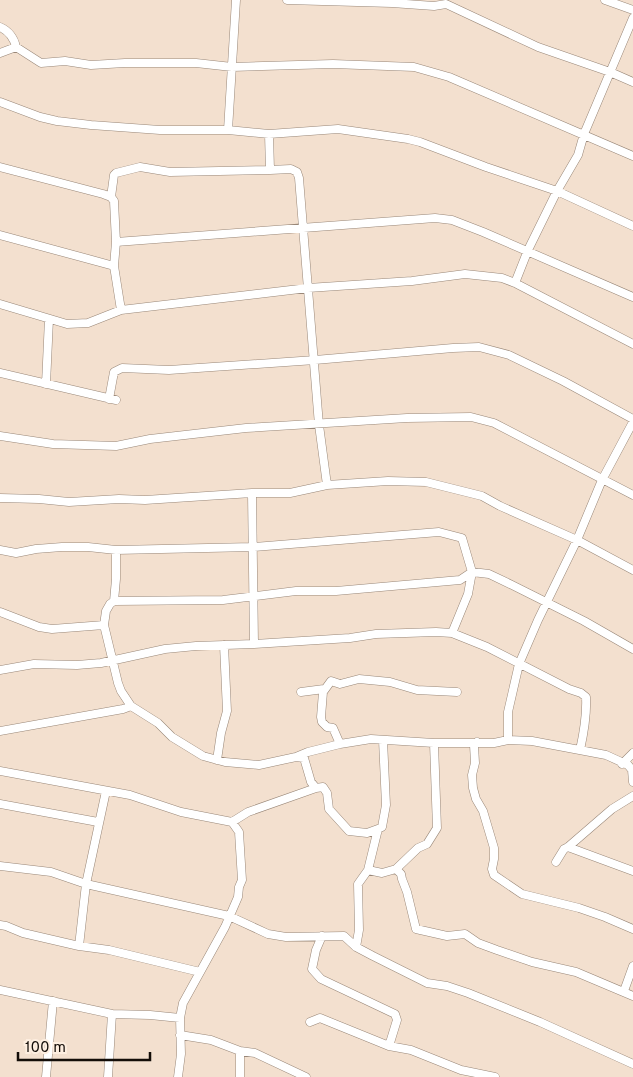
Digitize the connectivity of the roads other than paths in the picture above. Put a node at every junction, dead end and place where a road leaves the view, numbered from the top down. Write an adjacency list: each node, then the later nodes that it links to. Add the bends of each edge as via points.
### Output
1 (236, 0): 9 (street)
2 (287, 0): 10 (street, via 446,4 538,47)
3 (605, 0): 4 (street)
4 (633, 10)
5 (633, 18): 10 (street)
6 (0, 27): 7 (street, via 15,41)
7 (16, 47): 8 (street); 9 (street, via 42,63 196,63)
8 (0, 53)
9 (232, 67): 13 (street); 15 (street, via 334,64 414,67 449,77)
10 (610, 72): 11 (street); 15 (street)
11 (633, 82)
12 (0, 102): 13 (street, via 57,121 160,130)
13 (228, 130): 14 (street)
14 (269, 134): 18 (street); 19 (street, via 338,129 408,139)
15 (584, 134): 16 (street); 19 (street, via 578,155)
16 (633, 156)
17 (0, 167): 20 (street)
18 (270, 170): 20 (street, via 170,172 140,167 114,175); 22 (street, via 291,169 297,172)
19 (557, 191): 21 (street); 25 (street)
20 (111, 197): 24 (street, via 114,201)
21 (633, 226)
22 (303, 227): 24 (street); 25 (street, via 435,218 452,220); 28 (street)
23 (0, 235): 26 (street)
24 (116, 242): 26 (street)
25 (528, 250): 27 (street); 29 (street)
26 (114, 266): 31 (street)
27 (514, 283): 28 (street, via 502,278 465,274); 33 (street)
28 (308, 288): 31 (street); 34 (street)
29 (633, 297)
30 (0, 304): 32 (street)
31 (121, 310): 32 (street, via 88,323 67,324)
32 (49, 319): 36 (street)
33 (633, 344)
34 (315, 360): 36 (street, via 169,370 122,368 114,372 113,399); 37 (street, via 479,347 509,355); 39 (street)
35 (0, 373): 36 (street)
36 (46, 384)
37 (633, 418)
38 (633, 422): 41 (street)
39 (319, 425): 40 (street, via 246,428 116,446 53,444); 41 (street, via 471,417 494,423); 42 (street)
40 (0, 436)
41 (602, 480): 44 (street); 46 (street)
42 (327, 485): 43 (street, via 290,493); 46 (street, via 388,480 426,482 482,496)
43 (252, 492): 45 (street, via 69,502); 47 (street)
44 (633, 494)
45 (0, 498)
46 (577, 540): 50 (street); 54 (street)
47 (253, 547): 49 (street); 51 (street, via 439,532 462,538); 52 (street)
48 (0, 550): 49 (street, via 16,553 42,548 88,547)
49 (116, 550): 53 (street)
50 (633, 570)
51 (472, 572): 52 (street, via 460,580); 54 (street, via 489,574); 57 (street, via 468,594)
52 (253, 598): 53 (street); 58 (street)
53 (114, 601): 56 (street, via 106,611)
54 (546, 603): 60 (street); 62 (street)
55 (0, 612): 56 (street, via 52,629)
56 (104, 625): 61 (street)
57 (452, 633): 58 (street, via 376,634); 62 (street)
58 (254, 644): 59 (street)
59 (224, 645): 61 (street, via 165,649); 77 (street, via 227,711)
60 (633, 649)
61 (114, 661): 63 (street, via 77,665 34,664); 67 (street, via 118,682)
62 (518, 664): 70 (street, via 508,712); 74 (street, via 582,693 586,698)
63 (0, 670)
64 (324, 689): 65 (street); 66 (street, via 331,682 340,684 359,679 390,682 417,690); 73 (street, via 322,722 333,728)
65 (301, 692)
66 (457, 692)
67 (131, 706): 68 (street); 77 (street, via 189,748)
68 (0, 731)
69 (383, 740): 72 (street); 73 (street); 87 (street, via 386,805 382,827)
70 (508, 740): 71 (street); 74 (street)
71 (477, 742): 72 (street); 97 (street, via 474,745 473,788 494,848 494,875 522,894 588,911)
72 (434, 743): 91 (street, via 437,828 426,844)
73 (340, 744): 76 (street)
74 (580, 750): 78 (street, via 606,755)
75 (633, 753): 78 (street)
76 (296, 757): 77 (street, via 259,765); 81 (street, via 304,758)
77 (217, 760)
78 (622, 764): 80 (street, via 632,770)
79 (0, 771): 82 (street)
80 (633, 782)
81 (316, 788): 86 (street, via 248,812); 87 (street, via 323,788 327,793 329,809 349,831 367,833)
82 (106, 791): 85 (street); 86 (street)
83 (633, 796): 88 (street, via 612,809)
84 (0, 804): 85 (street)
85 (98, 822): 94 (street)
86 (232, 822): 95 (street, via 239,832 242,880)
87 (378, 829): 92 (street)
88 (568, 847): 89 (street); 93 (street)
89 (556, 862)
90 (0, 866): 94 (street, via 51,872)
91 (396, 869): 92 (street, via 382,873); 104 (street, via 408,892 416,929 447,936 465,934 497,950 576,972)
92 (368, 870): 100 (street, via 358,884)
93 (633, 871)
94 (86, 884): 95 (street); 99 (street)
95 (229, 916): 98 (street, via 268,934); 102 (street)
96 (0, 926): 99 (street)
97 (633, 929)
98 (322, 936): 100 (street, via 344,936); 111 (street, via 312,969 321,979 395,1014 397,1020)
99 (79, 946): 102 (street)
100 (356, 947): 113 (street, via 427,983 468,993)
101 (633, 966): 104 (street)
102 (200, 972): 108 (street, via 183,1003)
103 (0, 990): 106 (street)
104 (624, 991): 105 (street)
105 (633, 996)
106 (53, 1001): 107 (street); 114 (street)
107 (112, 1014): 108 (street); 115 (street)
108 (180, 1018): 110 (street)
109 (310, 1022): 111 (street, via 320,1018)
110 (180, 1035): 112 (street, via 211,1040); 116 (street)
111 (389, 1046): 119 (street, via 411,1050 461,1070)
112 (240, 1051): 117 (street); 118 (street, via 255,1053)
113 (633, 1064)
114 (46, 1077)
115 (108, 1077)
116 (178, 1077)
117 (240, 1077)
118 (306, 1077)
119 (495, 1077)

